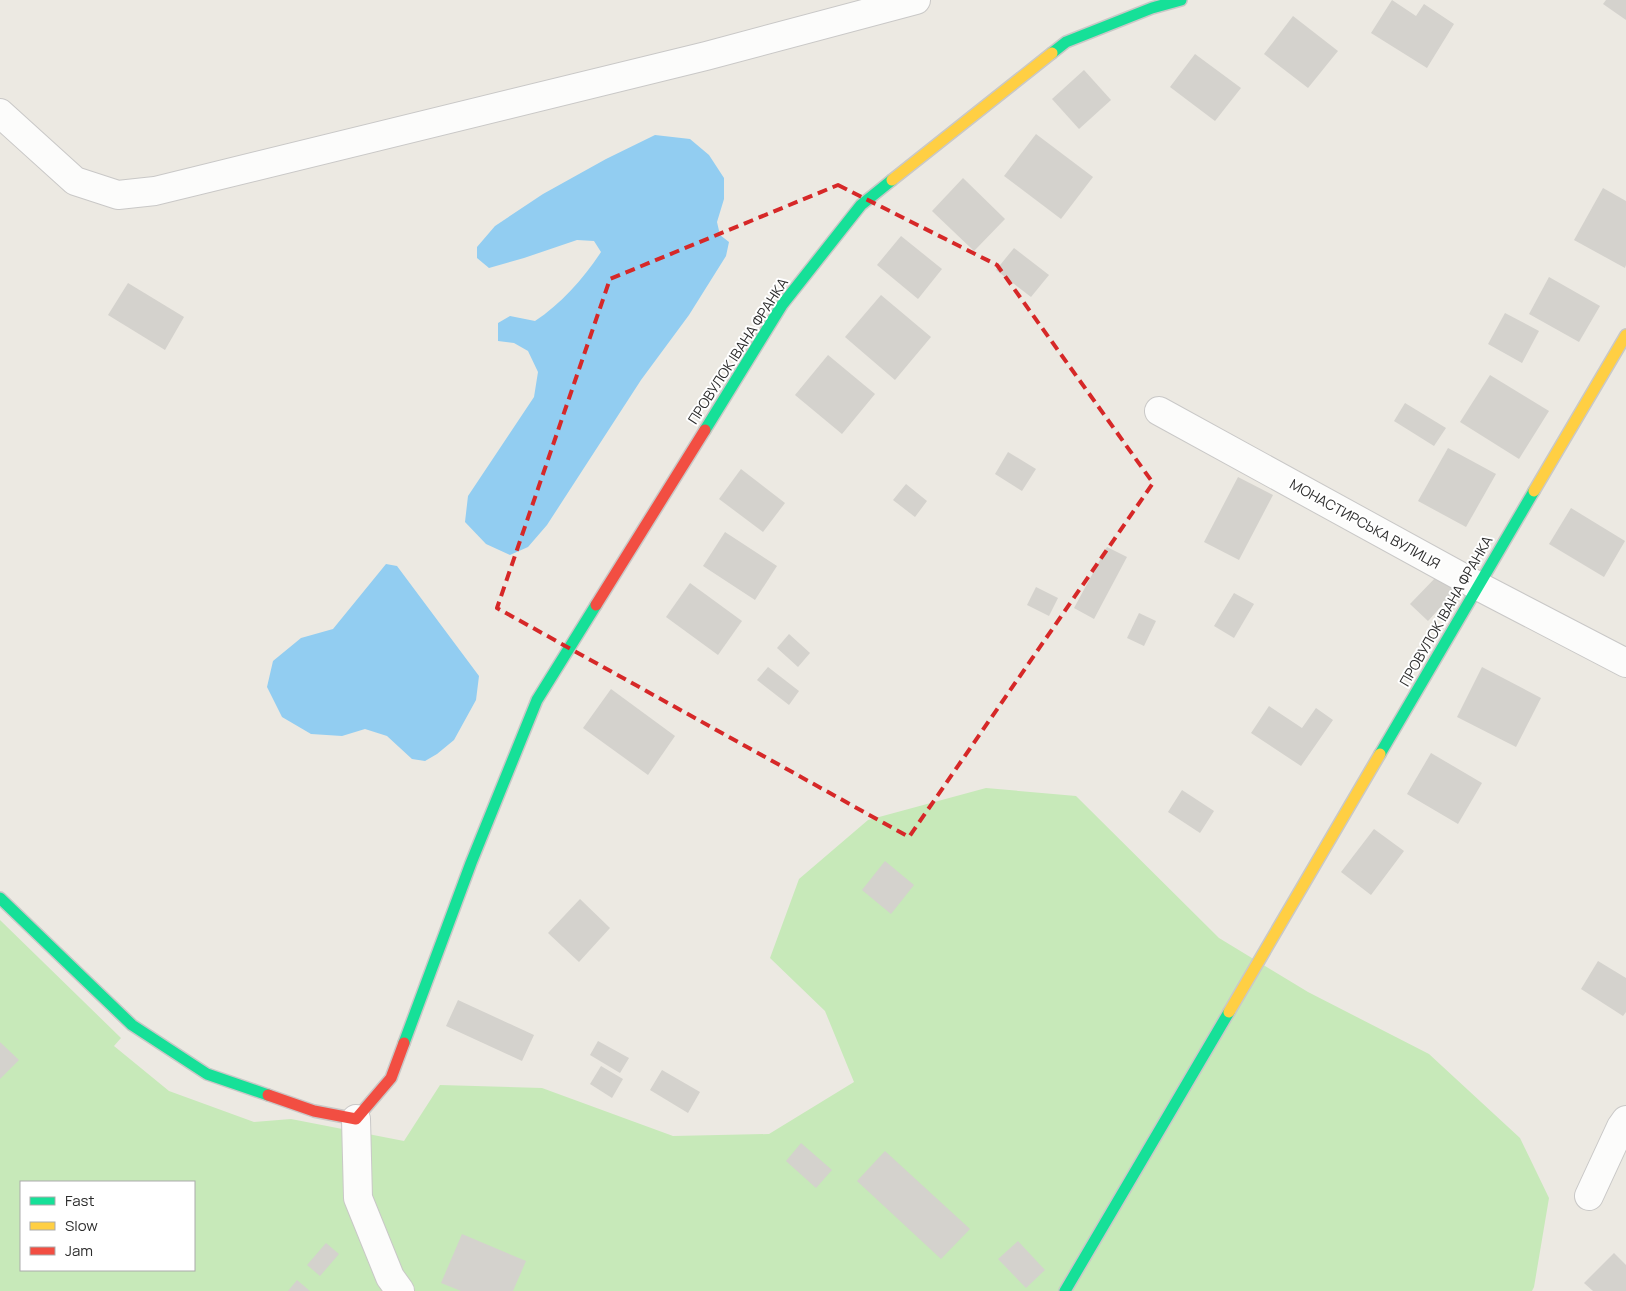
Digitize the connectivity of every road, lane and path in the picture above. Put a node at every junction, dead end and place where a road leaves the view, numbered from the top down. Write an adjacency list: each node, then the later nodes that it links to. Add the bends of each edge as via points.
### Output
1 (916, 0): 3 (street, via 706,56 155,191 118,195 75,181)
2 (1181, 0): 9 (street, ПРОВУЛОК ІВАНА ФРАНКА, via 1066,42 861,205 782,305 537,700 391,1078)
3 (0, 113)
4 (1626, 335): 6 (street, ПРОВУЛОК ІВАНА ФРАНКА)
5 (1159, 411): 6 (street, МОНАСТИРСЬКА ВУЛИЦЯ)
6 (1478, 586): 7 (street, МОНАСТИРСЬКА ВУЛИЦЯ); 13 (street, ПРОВУЛОК ІВАНА ФРАНКА)
7 (1626, 663)
8 (0, 898): 9 (street, via 132,1025 207,1074 314,1111)
9 (356, 1119): 12 (street, via 358,1198 390,1277)
10 (1626, 1120): 11 (street)
11 (1590, 1196)
12 (400, 1291)
13 (1064, 1291)

